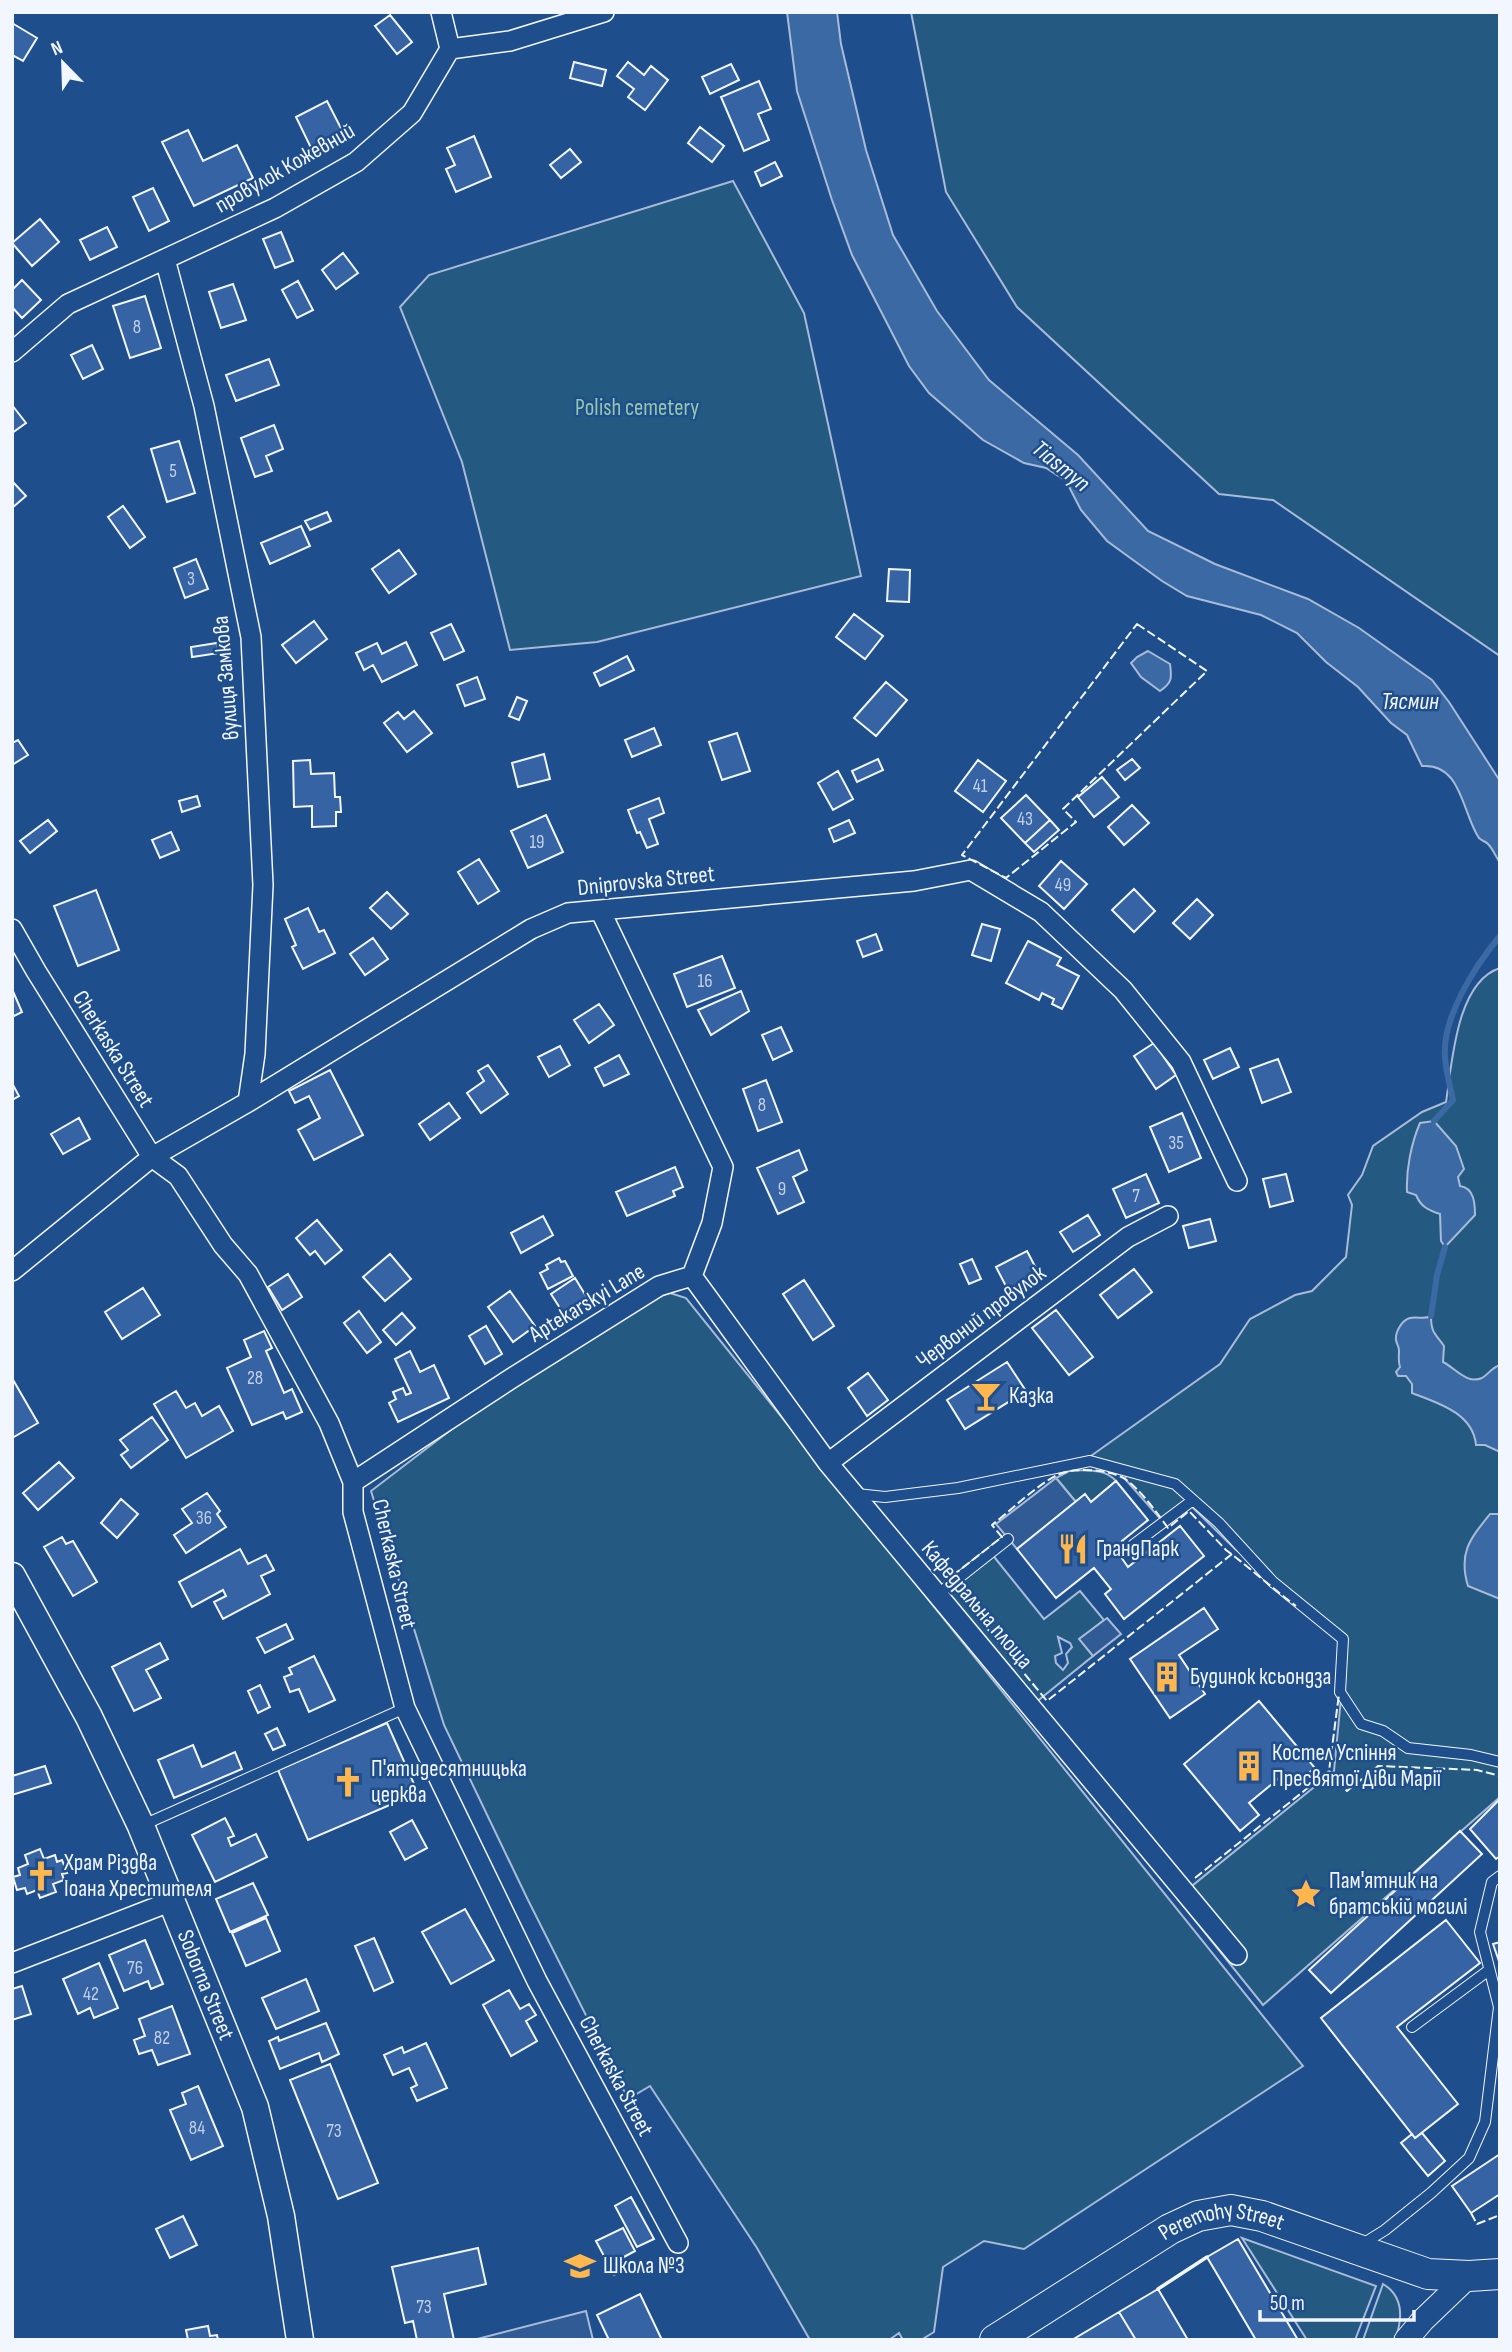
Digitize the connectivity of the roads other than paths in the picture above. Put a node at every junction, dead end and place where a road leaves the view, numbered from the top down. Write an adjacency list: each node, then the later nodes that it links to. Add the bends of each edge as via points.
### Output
1 (441, 12): 3 (street)
2 (604, 12): 3 (street, via 510,41)
3 (450, 49): 4 (street, провулок Кожевний, via 412,113 356,162 275,208)
4 (165, 259): 5 (street, провулок Кожевний, via 68,304); 8 (street, вулиця Замкова, via 204,406 251,636 263,885 255,1054)
5 (12, 352)
6 (600, 910): 8 (street, Dniprovska Street, via 568,913 531,929); 10 (street, Dniprovska Street, via 914,881 971,870 1041,912 1123,990 1181,1062); 13 (street, via 723,1167 712,1223)
7 (12, 929): 9 (street, Cherkaska Street)
8 (248, 1102): 9 (street, Dniprovska Street)
9 (152, 1157): 12 (street, Dniprovska Street); 15 (street, Cherkaska Street, via 178,1176 248,1275 328,1423)
10 (1237, 1181)
11 (1168, 1216): 14 (street, Червоний провулок, via 1128,1237)
12 (12, 1271)
13 (692, 1276): 14 (street, Кафедральна площа); 15 (street, Aptekarskyi Lane, via 659,1286)
14 (828, 1463): 16 (street, Кафедральна площа)
15 (353, 1482): 22 (street, Cherkaska Street, via 353,1512)
16 (853, 1493): 17 (lane, via 885,1497 958,1488 1090,1461 1175,1484); 21 (street, Кафедральна площа)
17 (1193, 1500): 19 (lane); 23 (lane, via 1273,1582 1343,1639 1340,1692 1361,1724 1383,1731 1408,1748)
18 (1009, 1539): 21 (lane)
19 (1133, 1545)
20 (12, 1576): 24 (main road, Soborna Street, via 89,1717)
21 (937, 1595): 27 (street, Кафедральна площа)
22 (405, 1708): 24 (lane); 31 (street, Cherkaska Street, via 537,1981)
23 (1500, 1762)
24 (141, 1826): 26 (main road, Soborna Street)
25 (1500, 1875): 29 (lane, via 1492,1882 1480,1932)
26 (172, 1901): 28 (street); 38 (main road, Soborna Street, via 255,2107 281,2216)
27 (1237, 1955)
28 (12, 1963)
29 (1489, 1970): 30 (lane); 32 (lane, via 1499,2007 1485,2122 1469,2158 1385,2230)
30 (1412, 2028)
31 (678, 2243)
32 (1355, 2248): 33 (main road, Peremohy Street); 37 (main road, Peremohy Street, via 1262,2216 1220,2210 1170,2229)
33 (1428, 2273): 35 (main road, Peremohy Street); 36 (street, via 1434,2285 1433,2299)
34 (1500, 2274): 35 (main road, Peremohy Street)
35 (1469, 2276): 36 (street)
36 (1423, 2320): 39 (street)
37 (1005, 2337)
38 (300, 2340)
39 (1406, 2340)

